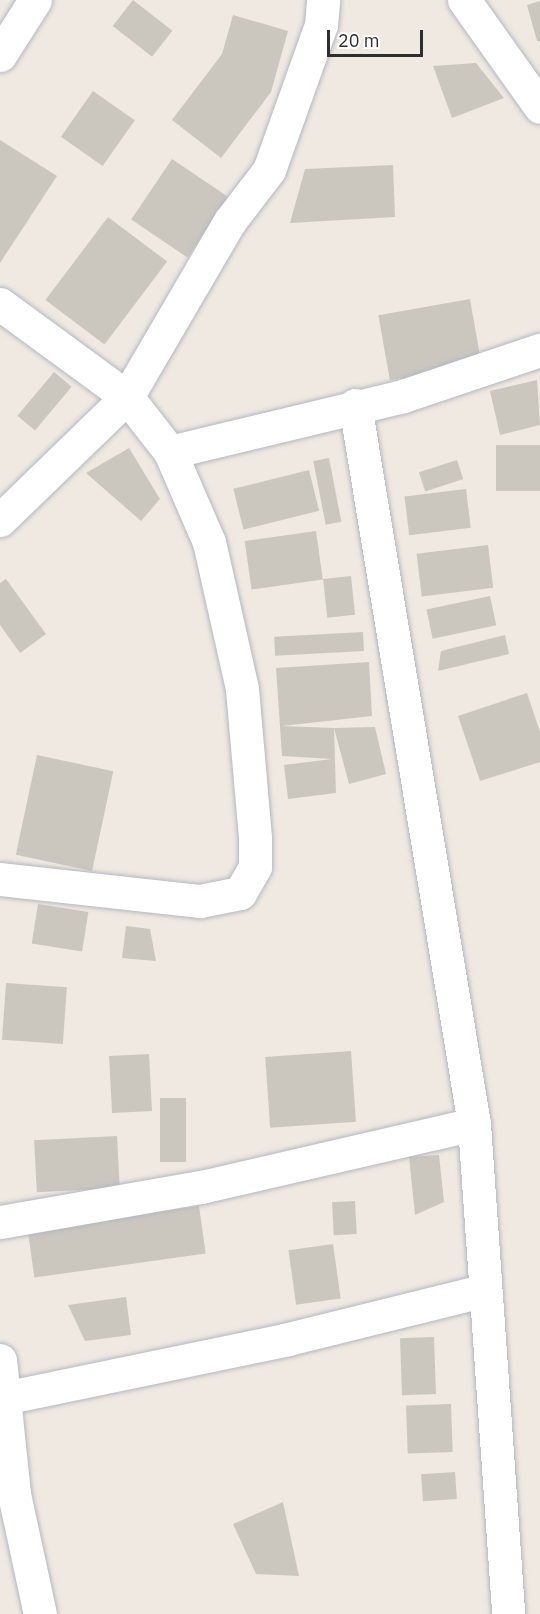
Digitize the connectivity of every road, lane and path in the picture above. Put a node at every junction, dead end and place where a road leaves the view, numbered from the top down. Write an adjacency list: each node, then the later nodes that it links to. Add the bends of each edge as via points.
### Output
1 (35, 0): 4 (street)
2 (323, 0): 8 (street, via 321,25 269,170 230,221)
3 (464, 0): 5 (street)
4 (0, 55)
5 (540, 107)
6 (0, 304): 8 (street)
7 (540, 350): 9 (street, via 403,396)
8 (127, 398): 10 (street); 11 (street)
9 (355, 405): 10 (street); 13 (street)
10 (170, 452): 12 (street, via 209,542 242,689 255,867 240,893 200,901)
11 (0, 520)
12 (0, 879)
13 (474, 1124): 14 (street, via 201,1187); 15 (street)
14 (0, 1222)
15 (482, 1291): 17 (street, via 288,1339); 20 (street)
16 (0, 1360): 17 (street)
17 (4, 1398): 18 (street)
18 (7, 1494): 19 (street)
19 (40, 1614)
20 (508, 1614)

